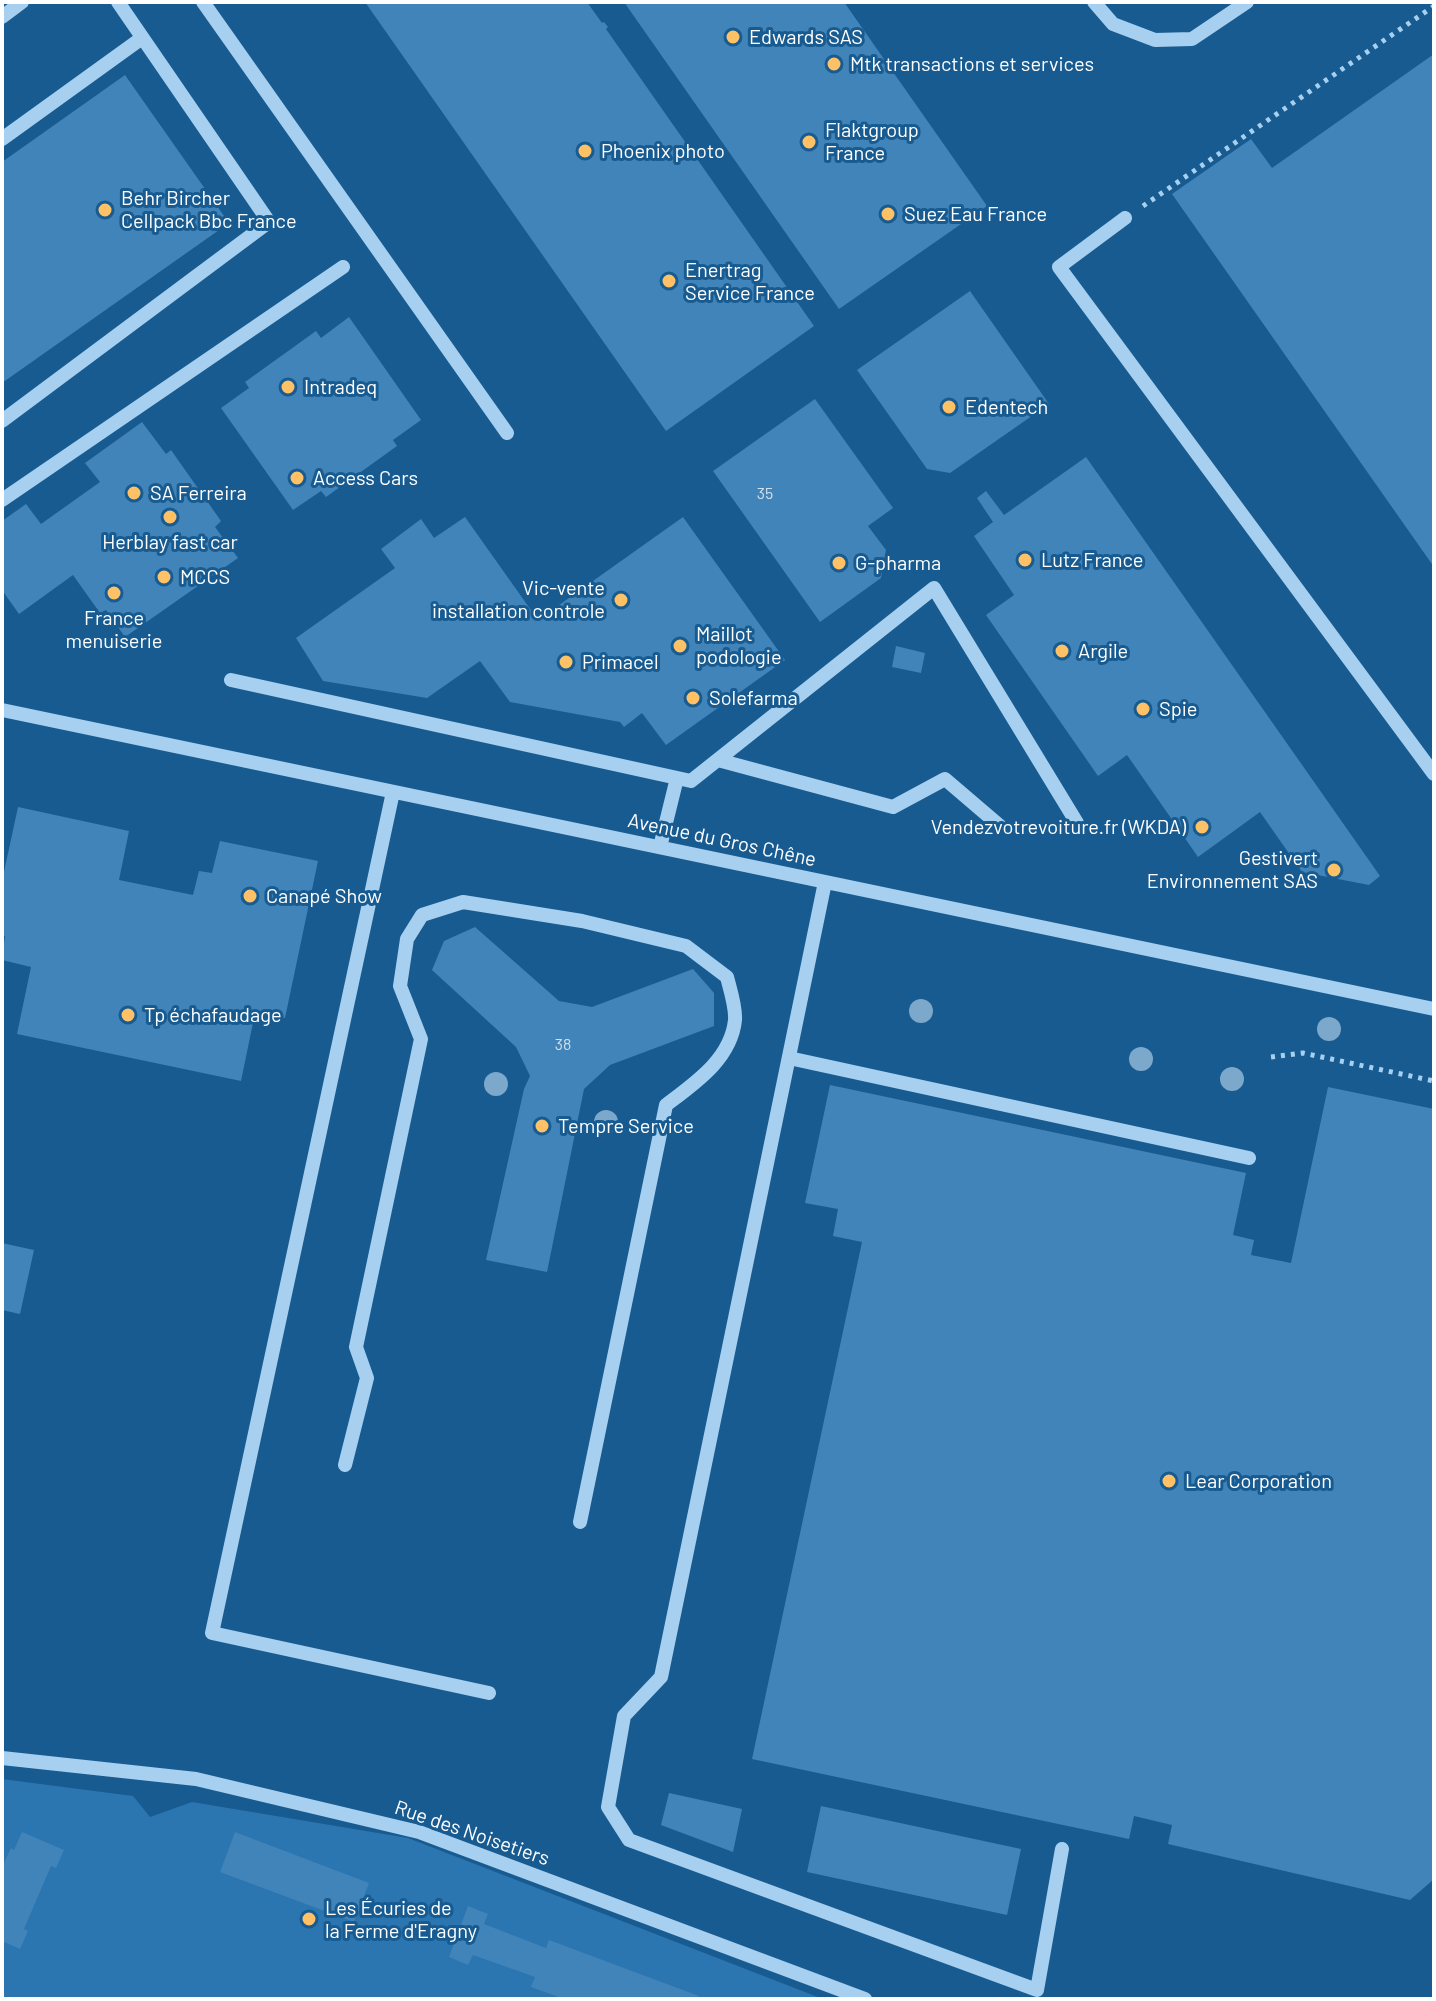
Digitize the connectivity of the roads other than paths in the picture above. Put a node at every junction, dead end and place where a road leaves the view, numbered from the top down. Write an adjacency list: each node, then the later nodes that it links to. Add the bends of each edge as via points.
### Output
1 (22, 2): 6 (street)
2 (118, 2): 7 (street)
3 (203, 2): 12 (street)
4 (1094, 2): 5 (street, via 1113,24 1155,40 1192,39)
5 (1247, 2)
6 (2, 17)
7 (142, 38): 8 (street); 11 (street, via 269,222)
8 (2, 139)
9 (1125, 218): 17 (street, via 1059,267)
10 (343, 267): 13 (street)
11 (2, 421)
12 (507, 433)
13 (2, 500)
14 (231, 680): 18 (street)
15 (2, 710): 19 (street, Avenue du Gros Chêne)
16 (718, 760): 18 (street, via 691,781); 20 (street, via 934,588); 21 (street, via 893,807 945,779)
17 (1434, 774)
18 (677, 778): 22 (street)
19 (393, 792): 22 (street, Avenue du Gros Chêne); 29 (street, via 212,1633)
20 (1077, 823)
21 (1000, 826)
22 (660, 847): 23 (street, Avenue du Gros Chêne)
23 (825, 882): 24 (street, Avenue du Gros Chêne); 25 (street)
24 (1434, 1009)
25 (789, 1058): 26 (street); 31 (street, via 661,1677 624,1716 608,1807 629,1840 1037,1990)
26 (1249, 1158)
27 (345, 1465): 28 (street, via 367,1378 356,1347 421,1039 400,986 407,939 422,915 463,902 582,921 686,946 727,977 735,1018 726,1049 666,1105)
28 (580, 1522)
29 (489, 1693)
30 (2, 1758): 32 (street, Rue des Noisetiers, via 196,1779 419,1832)
31 (1062, 1849)
32 (865, 1999)

